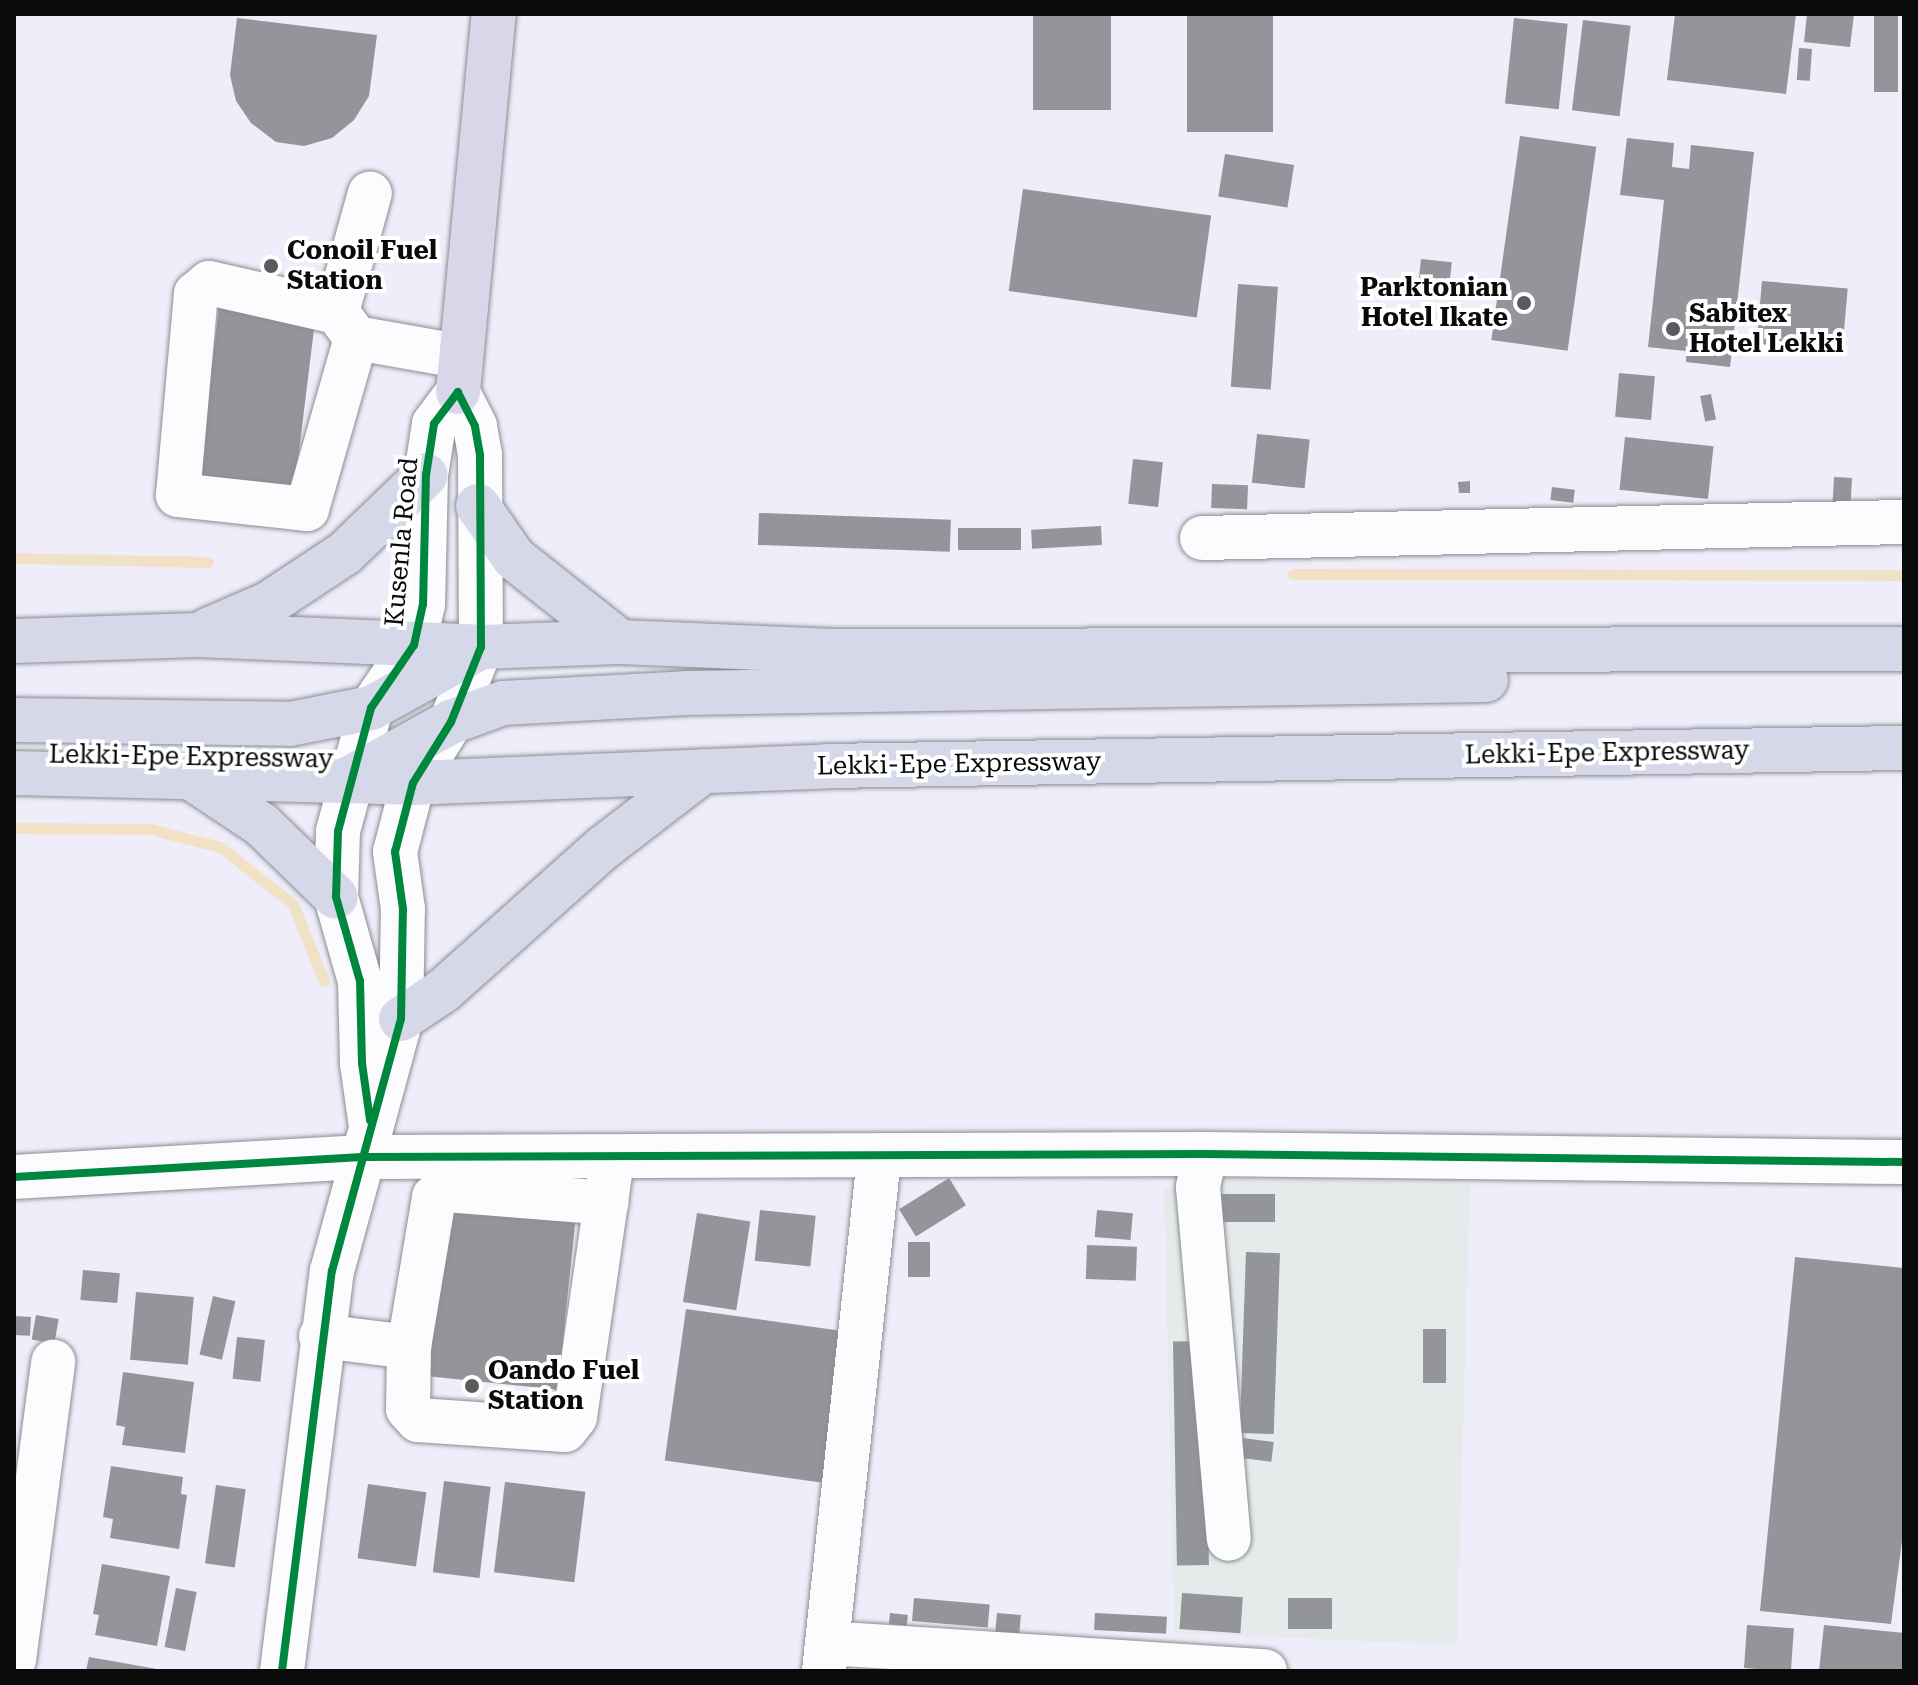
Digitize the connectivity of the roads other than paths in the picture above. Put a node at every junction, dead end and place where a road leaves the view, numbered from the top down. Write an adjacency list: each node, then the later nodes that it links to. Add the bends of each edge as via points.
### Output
1 (494, 14): 4 (main road)
2 (370, 193): 3 (street)
3 (346, 325): 3 (street, via 202,285 196,294 178,495 303,510 312,506); 4 (street)
4 (458, 374): 5 (street, Kusenla Road, via 434,424); 6 (street, via 475,426)
5 (426, 475): 9 (highway, via 345,553 268,604); 12 (street, Kusenla Road, via 423,604)
6 (478, 506): 11 (highway, via 514,558); 13 (street, via 484,564)
7 (1904, 522): 8 (street)
8 (1202, 538)
9 (198, 635): 10 (highway); 12 (highway)
10 (14, 641)
11 (620, 642): 13 (highway); 15 (highway, via 833,651)
12 (414, 645): 13 (highway); 16 (street, Kusenla Road)
13 (481, 647): 16 (highway); 18 (street)
14 (1904, 649): 15 (highway)
15 (1595, 650): 18 (highway, via 1506,680 686,693 503,703)
16 (371, 708): 17 (highway, via 290,724); 23 (street, Kusenla Road)
17 (14, 720)
18 (451, 722): 23 (highway); 24 (street)
19 (1904, 748): 20 (highway, Lekki-Epe Expressway)
20 (703, 771): 24 (highway, Lekki-Epe Expressway); 26 (highway, via 603,848 444,990)
21 (14, 773): 22 (highway, Lekki-Epe Expressway)
22 (190, 777): 23 (highway, Lekki-Epe Expressway); 25 (highway)
23 (348, 779): 24 (highway, Lekki-Epe Expressway); 25 (street, Kusenla Road)
24 (413, 783): 26 (street, via 395,852 403,909)
25 (336, 878): 27 (street, via 360,981)
26 (401, 1019): 27 (street)
27 (366, 1139): 30 (street); 32 (street); 34 (street, via 344,1215)
28 (1205, 1154): 29 (street); 31 (street); 37 (street, via 1198,1187)
29 (879, 1158): 30 (street); 39 (street)
30 (612, 1159): 33 (street)
31 (1904, 1162)
32 (14, 1177)
33 (606, 1203): 35 (street, via 446,1190 434,1197); 35 (street, via 575,1417 565,1430 418,1420 408,1409)
34 (321, 1336): 35 (street); 41 (street)
35 (409, 1347)
36 (53, 1362): 38 (street)
37 (1229, 1539)
38 (18, 1592): 40 (street)
39 (826, 1657): 42 (street)
40 (14, 1660)
41 (282, 1671)
42 (1265, 1671)

